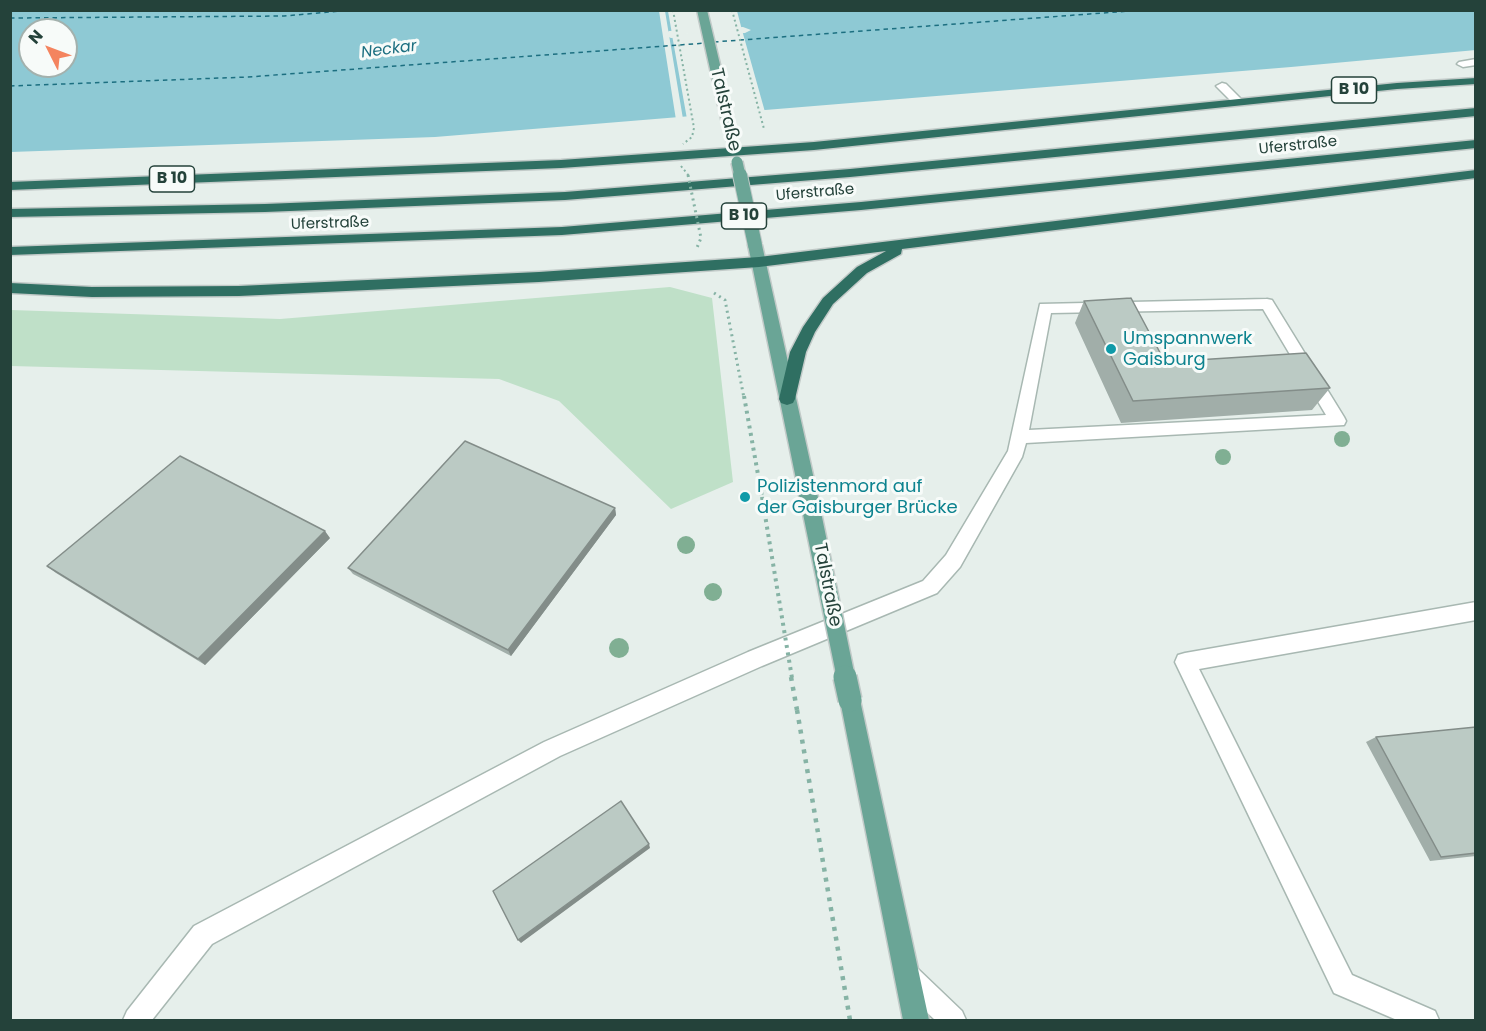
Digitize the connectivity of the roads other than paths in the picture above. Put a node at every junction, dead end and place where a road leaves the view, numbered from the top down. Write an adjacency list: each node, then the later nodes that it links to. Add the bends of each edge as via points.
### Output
1 (702, 10): 9 (main road, Talstraße, bridge)
2 (1476, 62): 3 (street)
3 (1463, 64)
4 (1476, 81): 6 (highway, B 10)
5 (1222, 86): 6 (street)
6 (1238, 102): 9 (highway, B 10)
7 (1476, 112): 12 (highway, Uferstraße / B 10, via 850,174 566,196)
8 (1476, 144): 14 (highway, Uferstraße / B 10, via 861,206 562,231)
9 (734, 151): 11 (highway, B 10, via 561,164); 15 (main road, Talstraße, bridge)
10 (1476, 174): 13 (highway)
11 (10, 186)
12 (10, 213)
13 (921, 243): 15 (highway); 17 (highway, via 875,262 828,301 798,352)
14 (10, 251)
15 (759, 262): 16 (highway, via 239,291); 17 (main road, Talstraße)
16 (10, 288)
17 (786, 399): 20 (main road, Talstraße, bridge)
18 (1020, 437): 18 (street, via 1267,425 1338,421 1267,303 1045,308); 21 (street, via 1016,452 953,561 930,587 552,749 203,935)
19 (1476, 611): 24 (street, via 1185,662 1343,984)
20 (908, 977): 22 (main road, Talstraße); 23 (street)
21 (136, 1020)
22 (916, 1020)
23 (953, 1020)
24 (1426, 1020)

